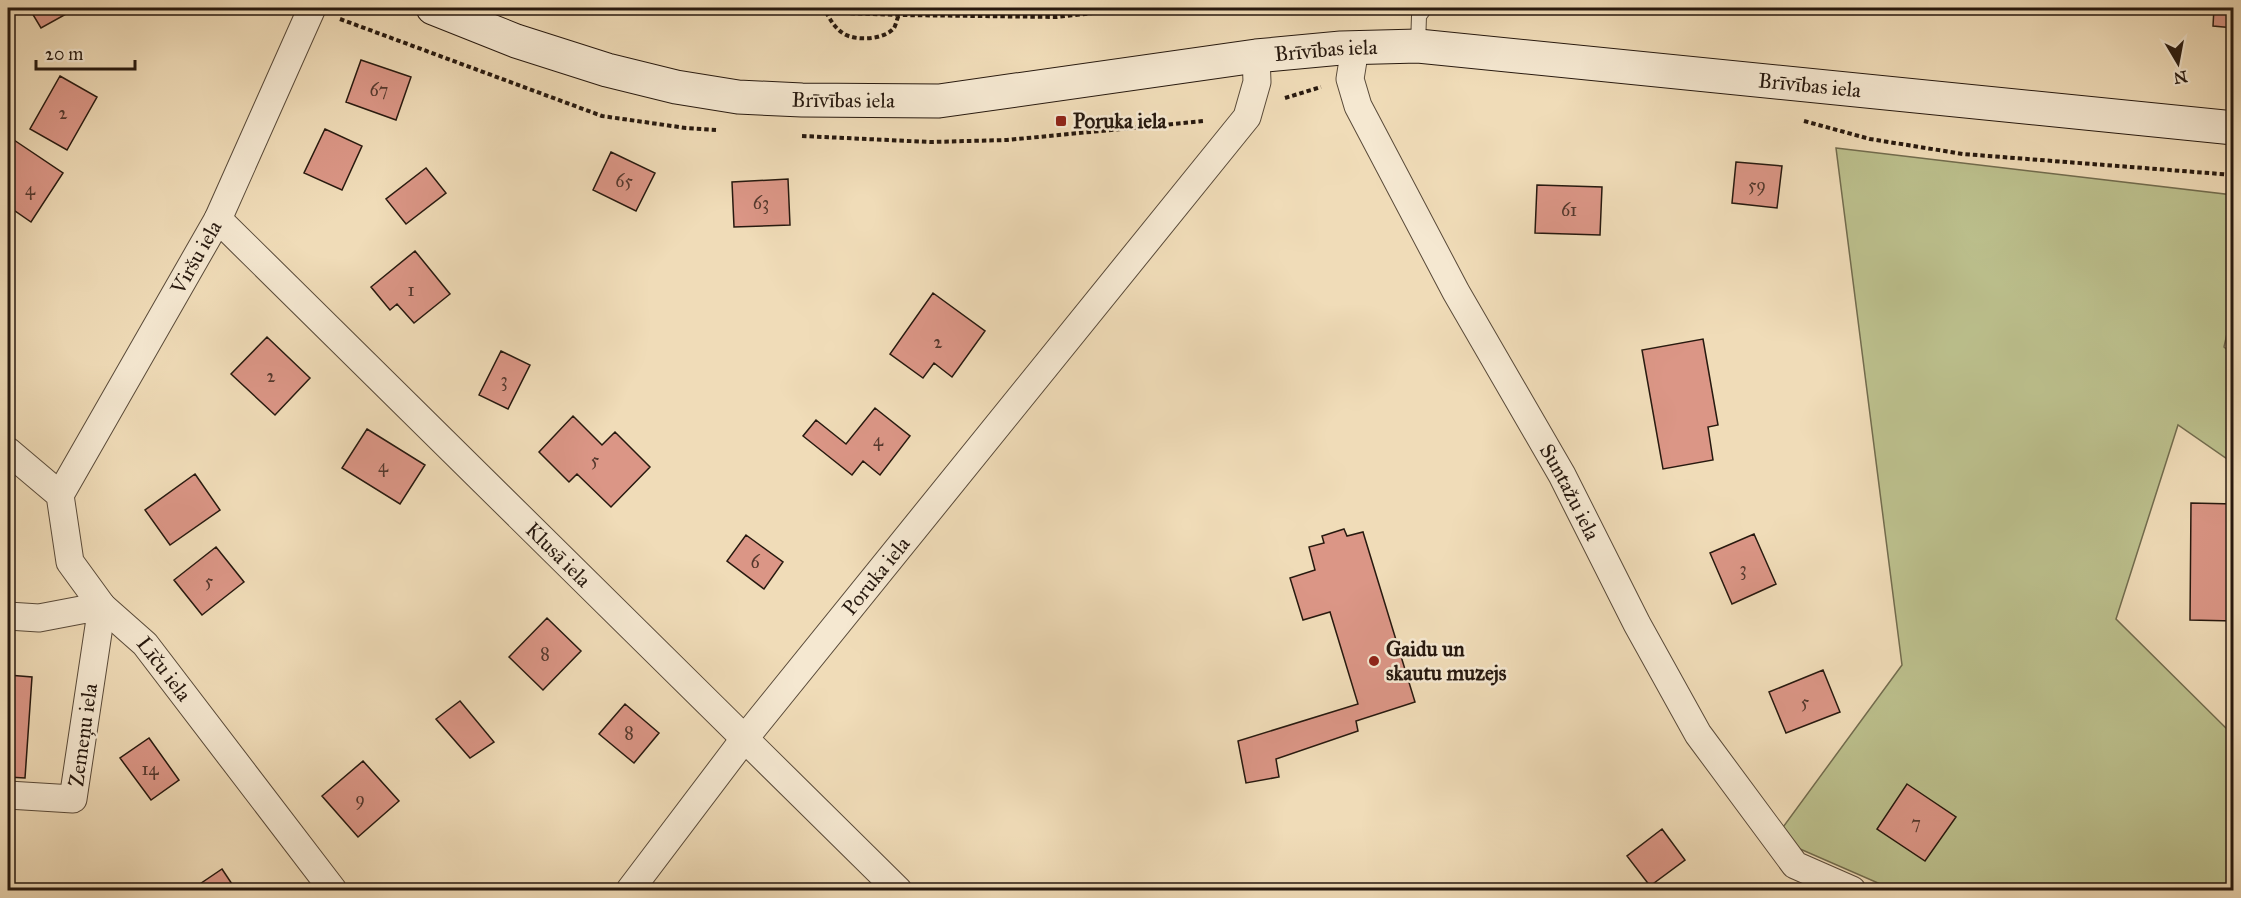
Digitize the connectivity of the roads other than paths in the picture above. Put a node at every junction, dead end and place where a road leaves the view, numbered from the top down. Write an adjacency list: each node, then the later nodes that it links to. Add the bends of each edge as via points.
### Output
1 (312, 8): 8 (street, Viršu iela)
2 (433, 8): 6 (main road, Brīvības iela, via 516,41 607,70 738,97 939,101)
3 (1425, 8): 4 (lane, via 1419,16)
4 (1418, 45): 5 (main road, Brīvības iela); 7 (main road, Brīvības iela)
5 (1355, 48): 6 (main road, Brīvības iela); 18 (street, Suntažu iela, via 1350,79 1358,106 1456,292 1562,475 1698,734 1795,865)
6 (1256, 56): 13 (street, Poruka iela, via 1257,82 1247,117)
7 (2234, 128)
8 (218, 219): 10 (street, Viršu iela); 13 (street, Klusā iela)
9 (8, 451): 10 (street)
10 (60, 495): 11 (street, Līču iela, via 70,562)
11 (102, 606): 12 (street, via 39,618); 14 (street, Zemeņu iela, via 73,799); 15 (street, Līču iela, via 145,644)
12 (8, 616)
13 (745, 738): 16 (street, Poruka iela); 17 (street, Klusā iela)
14 (8, 795)
15 (333, 891)
16 (630, 891)
17 (898, 891)
18 (1852, 891)

